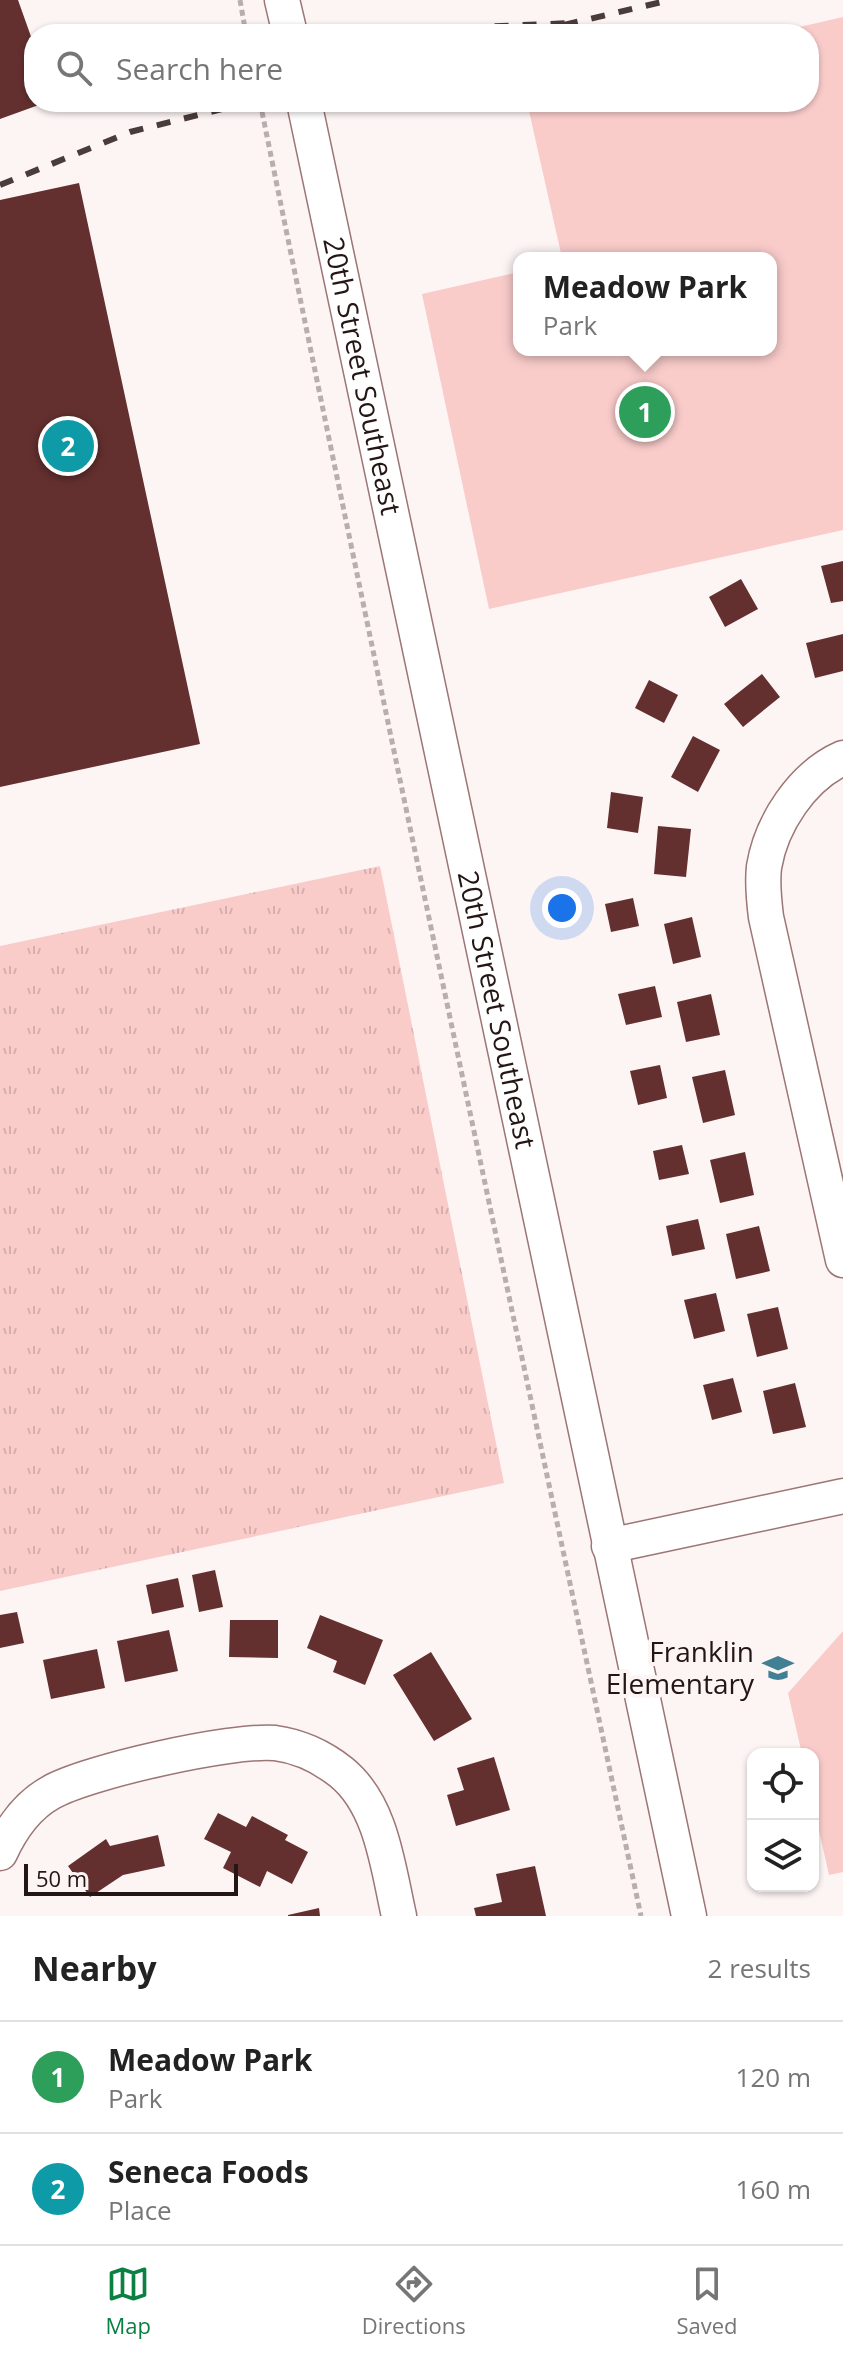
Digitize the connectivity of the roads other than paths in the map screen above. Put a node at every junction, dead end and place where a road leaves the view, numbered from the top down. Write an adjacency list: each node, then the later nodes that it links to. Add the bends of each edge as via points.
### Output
1 (282, 0): 2 (street)
2 (288, 24)
3 (306, 112): 7 (street, 20th Street Southeast)
4 (843, 758): 5 (street, via 806,784 790,805 767,852 763,888)
5 (843, 1260)
6 (843, 1496): 7 (street)
7 (609, 1546): 10 (street, 20th Street Southeast)
8 (0, 1853): 9 (street, via 33,1805 66,1784 162,1760 276,1743 323,1759 353,1785 375,1821)
9 (399, 1916)
10 (689, 1916)

